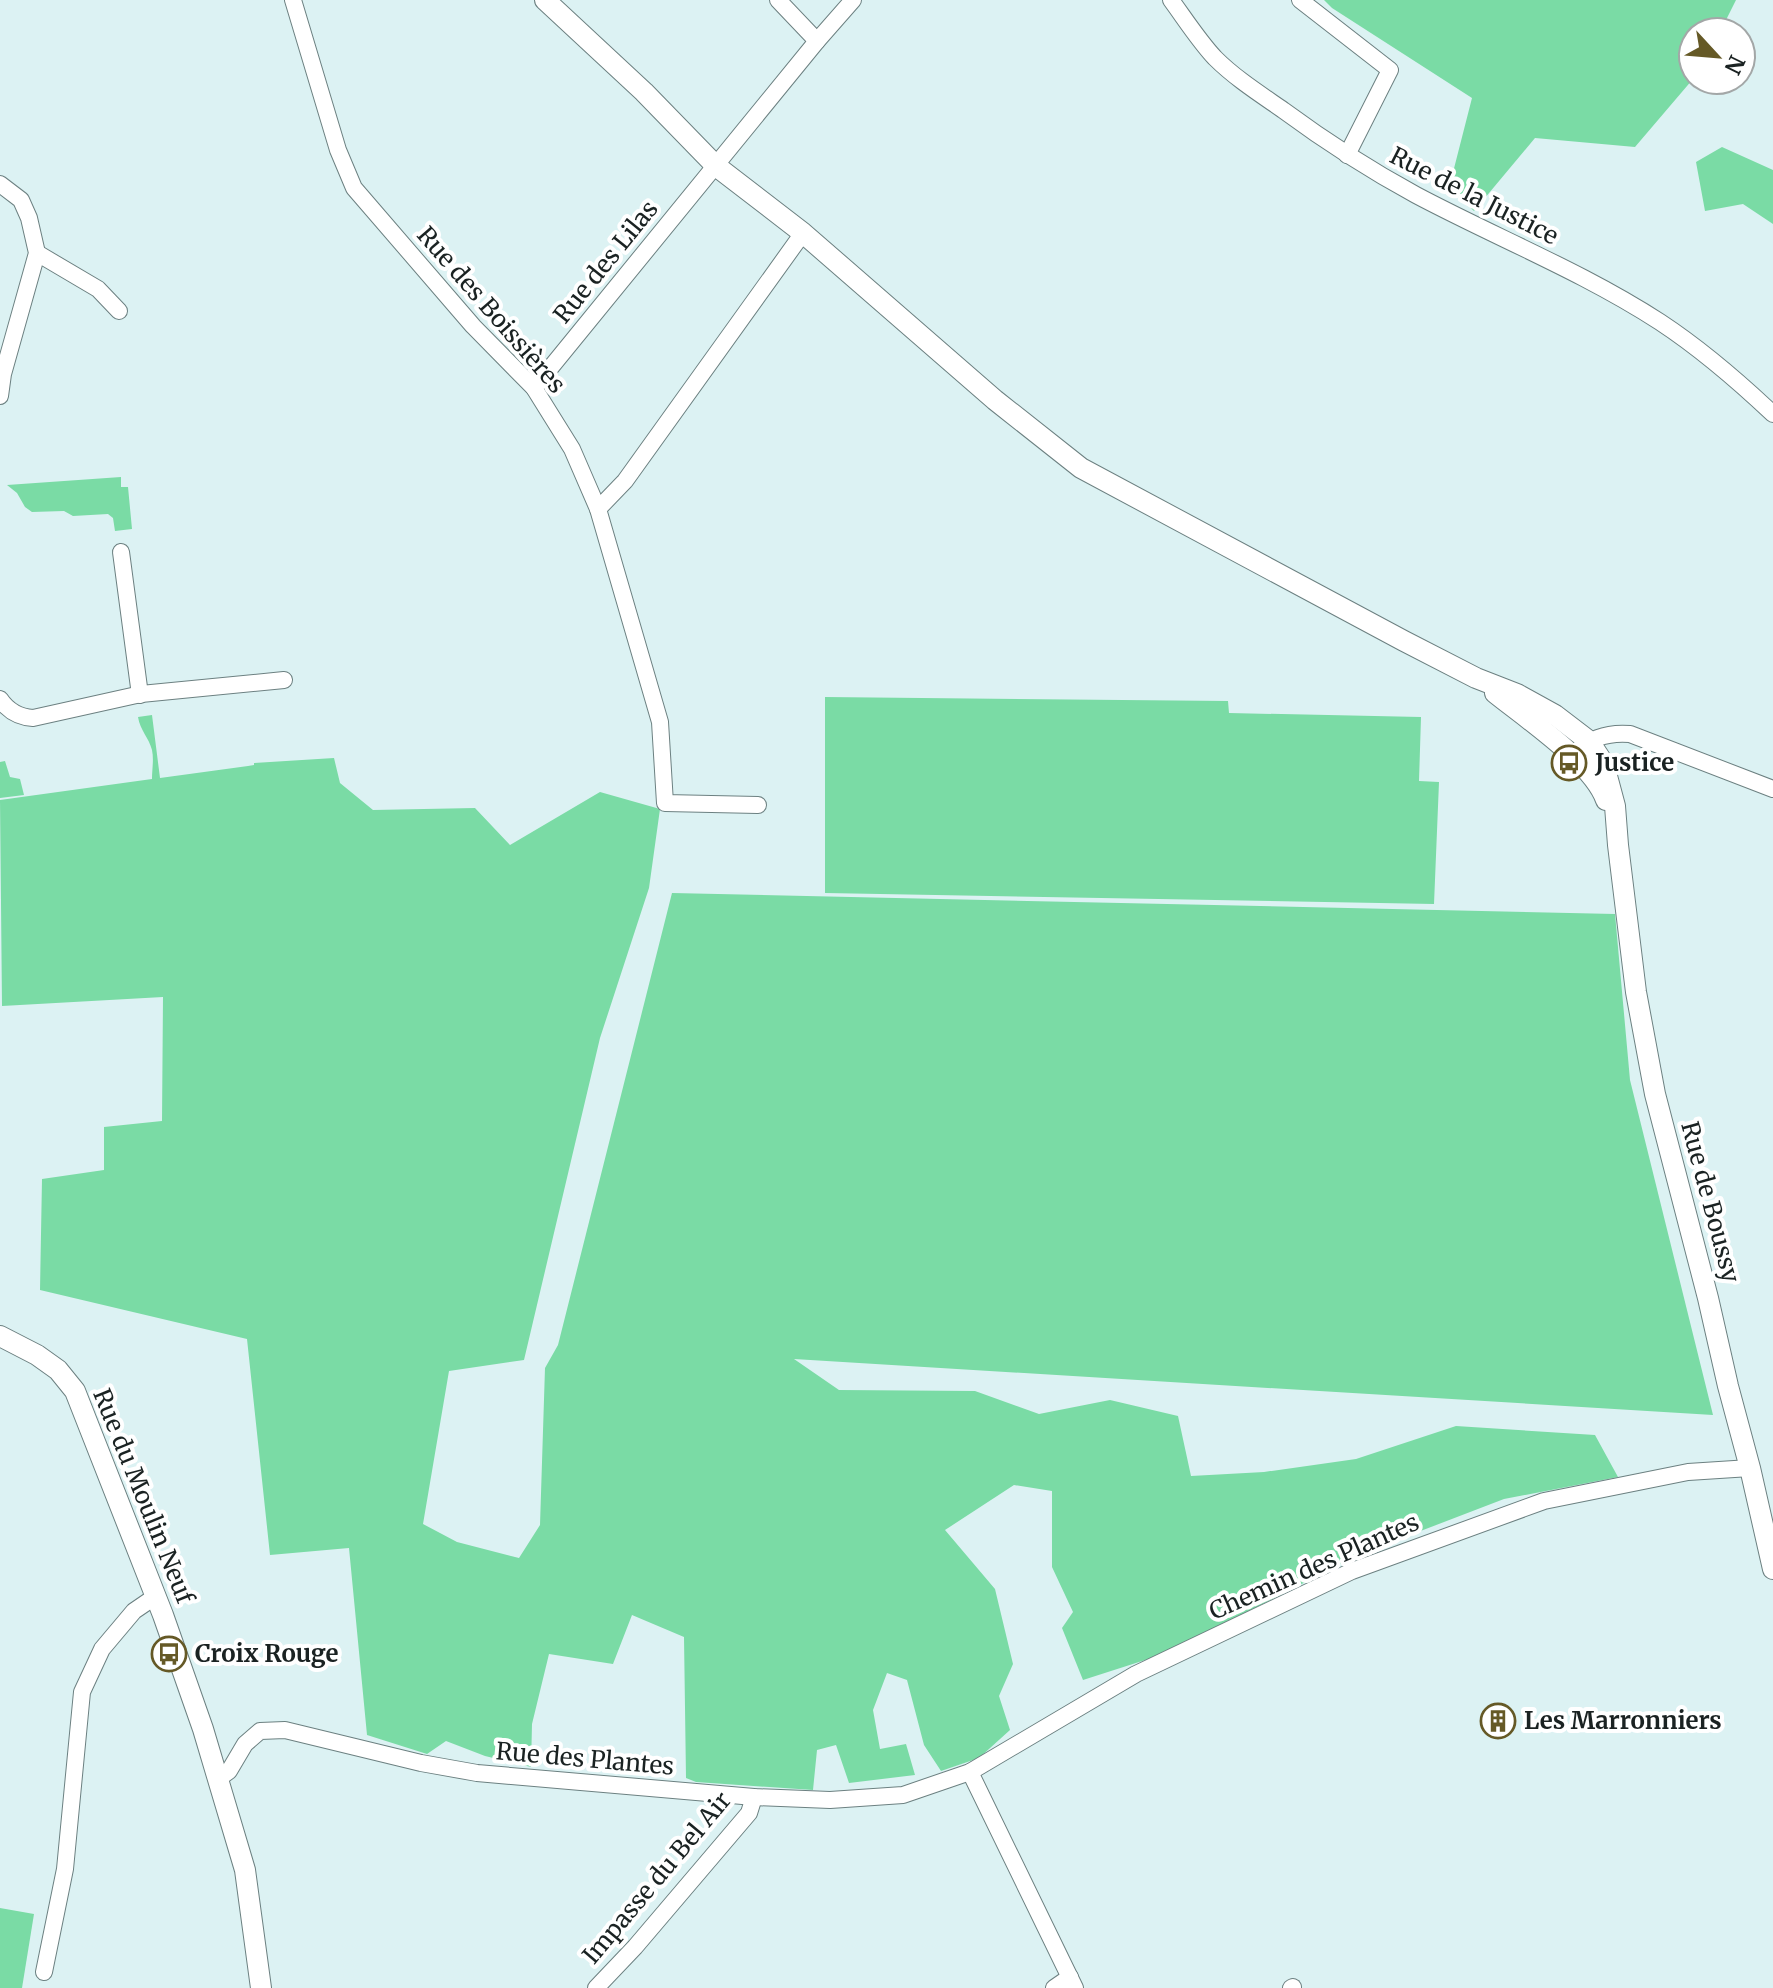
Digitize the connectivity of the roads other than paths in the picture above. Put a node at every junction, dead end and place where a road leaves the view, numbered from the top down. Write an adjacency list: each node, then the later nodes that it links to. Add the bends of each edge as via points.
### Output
1 (293, 0): 14 (street, Rue des Boissières, via 354,188)
2 (545, 0): 9 (street)
3 (778, 0): 7 (street)
4 (853, 0): 7 (street, Rue des Lilas)
5 (1171, 0): 8 (street, Rue de la Justice, via 1229,71)
6 (1300, 0): 8 (street, via 1390,70)
7 (817, 41): 9 (street, Rue des Lilas)
8 (1347, 155): 16 (street, Rue de la Justice, via 1658,321 1702,351)
9 (716, 166): 11 (street); 14 (street, Rue des Lilas)
10 (0, 184): 12 (street, via 21,200)
11 (803, 233): 17 (street, via 625,481); 19 (street, via 1081,468)
12 (37, 253): 13 (street, via 98,289); 15 (street)
13 (119, 311)
14 (534, 388): 17 (street, Rue des Boissières, via 572,449)
15 (0, 396)
16 (1773, 414)
17 (598, 509): 26 (street, Rue des Boissières, via 660,722 665,803)
18 (121, 552): 21 (street)
19 (1476, 678): 23 (street, via 1555,715); 24 (street)
20 (284, 680): 21 (street)
21 (140, 695): 22 (street, via 33,718 13,712)
22 (0, 699)
23 (1589, 741): 24 (street); 25 (street, via 1630,734); 27 (street, via 1607,776)
24 (1571, 756): 27 (street, via 1603,793)
25 (1773, 789)
26 (758, 805)
27 (1618, 845): 29 (street, Rue de Boussy, via 1646,1056)
28 (0, 1336): 31 (street, Rue du Moulin Neuf, via 58,1370 75,1391)
29 (1750, 1468): 30 (street, Rue de Boussy); 32 (street, Chemin des Plantes, via 1688,1472 1544,1501 1352,1571 1136,1674)
30 (1773, 1569)
31 (156, 1596): 33 (street, Rue du Moulin Neuf); 35 (street, via 134,1611 102,1649 82,1692 65,1869)
32 (970, 1772): 34 (street, Rue des Plantes, via 903,1795 830,1800); 36 (street)
33 (218, 1779): 34 (street, Rue des Plantes, via 260,1731 285,1730 477,1773); 37 (street, Rue du Moulin Neuf, via 245,1870)
34 (754, 1797): 38 (street, Impasse du Bel Air, via 749,1813)
35 (44, 1972)
36 (1073, 1983): 39 (street)
37 (261, 1988)
38 (596, 1988)
39 (1054, 1988)

